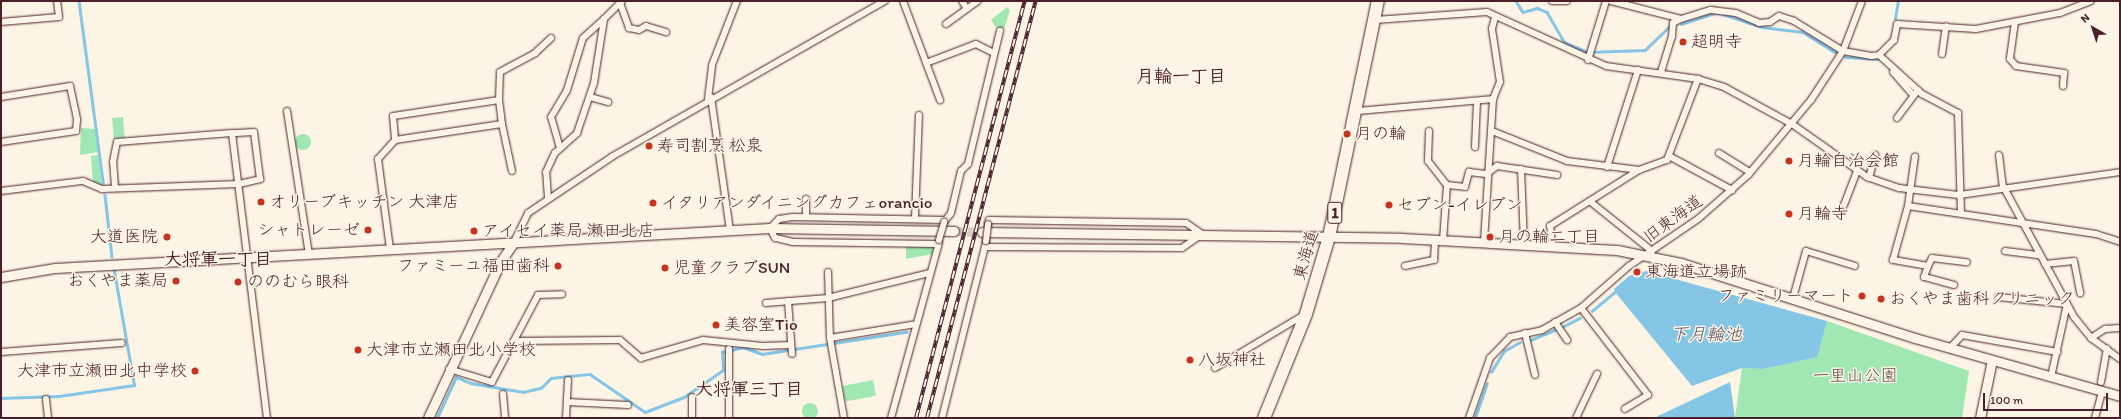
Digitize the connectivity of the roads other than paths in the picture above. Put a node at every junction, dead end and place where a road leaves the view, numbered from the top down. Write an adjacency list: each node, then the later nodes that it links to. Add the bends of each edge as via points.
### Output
1 (57, 1): 20 (street, via 58,17)
2 (737, 1): 42 (street, via 712,65)
3 (885, 1): 42 (street)
4 (903, 1): 32 (street)
5 (962, 1): 15 (street)
6 (978, 1): 15 (street)
7 (1378, 1): 19 (highway, 東海道 / 1)
8 (1552, 1): 9 (street)
9 (1567, 1)
10 (1606, 1): 31 (street)
11 (1611, 1): 18 (street)
12 (1862, 1): 27 (street, 旧東海道)
13 (2091, 1): 21 (street, via 2060,13)
14 (621, 2): 17 (street); 25 (street, via 629,28 646,26)
15 (967, 9): 22 (street)
16 (1495, 17): 19 (street, via 1487,12); 31 (street); 44 (street, via 1492,29 1500,82)
17 (604, 19): 41 (street); 62 (street, via 583,38 567,90 551,117)
18 (1681, 19): 27 (street, via 1711,10 1736,13 1760,23 1770,22 1780,16 1794,21); 34 (street, via 1673,23 1672,37)
19 (1375, 20): 51 (highway, 東海道 / 1)
20 (1, 22)
21 (2015, 22): 23 (street, via 1976,29); 37 (street, via 2010,59 2016,66 2064,73)
22 (946, 24)
23 (1946, 26): 29 (street); 30 (street, via 1897,24 1894,40)
24 (1000, 31): 28 (street)
25 (666, 32)
26 (552, 38): 45 (street, via 535,53 500,72)
27 (1843, 51): 30 (street); 55 (street, 旧東海道)
28 (992, 52): 32 (street, via 976,44); 94 (street, via 968,164 961,172 951,213)
29 (1942, 54)
30 (1879, 55): 38 (street)
31 (1589, 58): 33 (street)
32 (926, 63): 46 (street)
33 (1638, 70): 34 (street); 68 (street)
34 (1661, 72): 36 (street)
35 (1892, 72): 39 (street)
36 (1698, 79): 55 (street, via 1724,87); 66 (street)
37 (2063, 86)
38 (1918, 90): 39 (street); 85 (street, via 1958,113)
39 (1912, 94): 53 (street)
40 (1, 97): 60 (street, via 70,86 77,120 76,131)
41 (590, 97): 48 (street); 62 (street, via 577,133)
42 (709, 98): 86 (street); 97 (street)
43 (1427, 98): 49 (street)
44 (1493, 99): 47 (street); 57 (street)
45 (499, 100): 54 (street); 59 (street, via 393,116)
46 (940, 100)
47 (1477, 101): 49 (street); 61 (street)
48 (608, 102)
49 (1428, 106): 51 (street)
50 (287, 111): 113 (street)
51 (1358, 112): 101 (highway, 東海道 / 1)
52 (919, 115): 93 (street)
53 (1897, 118)
54 (502, 124): 59 (street); 71 (street)
55 (1792, 124): 72 (street); 73 (street, 旧東海道)
56 (1429, 131): 79 (street, via 1428,161)
57 (1492, 131): 68 (street, via 1567,161); 75 (street)
58 (232, 133): 78 (street); 78 (street, via 254,132 260,179); 81 (street, via 117,142 113,162)
59 (394, 140): 110 (street, via 378,159)
60 (1, 142)
61 (1475, 147)
62 (560, 148): 86 (street, via 546,172)
63 (1719, 153): 73 (street)
64 (1875, 155): 77 (street)
65 (1999, 155): 80 (street)
66 (1669, 156): 70 (street); 83 (street)
67 (1915, 156): 82 (street)
68 (1607, 167): 70 (street)
69 (1521, 169): 75 (street, via 1497,166); 76 (street); 108 (street)
70 (1639, 170): 88 (street)
71 (512, 171)
72 (1857, 171): 77 (street); 89 (street)
73 (1750, 172): 83 (street, 旧東海道)
74 (2120, 172): 80 (street)
75 (1487, 173): 79 (street, via 1469,172 1465,187); 105 (street)
76 (1557, 175)
77 (1869, 178): 82 (street)
78 (239, 184): 81 (street); 115 (street)
79 (1447, 185): 102 (street)
80 (2003, 186): 85 (street); 95 (street)
81 (115, 188): 84 (street, via 102,189 82,181)
82 (1910, 189): 85 (street); 90 (street)
83 (1732, 190): 112 (street, 旧東海道)
84 (1, 191)
85 (1959, 195): 91 (street)
86 (548, 198): 103 (street, via 528,213)
87 (806, 199): 92 (street)
88 (1592, 203): 109 (street, via 1550,226); 112 (street)
89 (1844, 205)
90 (1908, 206): 91 (street); 120 (street, via 1893,260)
91 (1961, 212): 95 (street)
92 (806, 218): 93 (street); 96 (street, via 779,219)
93 (915, 218): 94 (street)
94 (944, 221): 104 (street, bridge)
95 (2024, 223): 106 (street, via 2096,234); 114 (street)
96 (770, 228): 97 (street); 98 (street); 104 (street, via 775,238 793,242)
97 (730, 230): 103 (street)
98 (954, 231)
99 (982, 232): 100 (street)
100 (1202, 234): 101 (street); 107 (street, via 1182,248); 107 (street, bridge, via 1186,223 989,220)
101 (1329, 238): 102 (street); 134 (highway, 東海道 / 1)
102 (1439, 240): 105 (street); 118 (street, via 1434,260)
103 (514, 242): 110 (street); 154 (street)
104 (938, 242): 122 (street)
105 (1484, 242): 108 (street)
106 (2120, 242)
107 (986, 244): 177 (street)
108 (1524, 244): 109 (street)
109 (1552, 244): 112 (street)
110 (390, 249): 113 (street)
111 (2005, 251): 114 (street)
112 (1649, 253): 129 (street); 133 (street, 旧東海道)
113 (309, 254): 115 (street)
114 (2040, 255): 117 (street)
115 (249, 257): 123 (street, via 55,268); 169 (street)
116 (1967, 262): 120 (street, via 1932,258)
117 (2045, 264): 125 (street, via 2074,261); 132 (street)
118 (1404, 266)
119 (1855, 266): 129 (street, via 1806,251)
120 (1928, 266): 124 (street, via 1924,277)
121 (828, 272): 128 (street)
122 (930, 273): 128 (street); 136 (street)
123 (1, 277)
124 (1954, 285)
125 (2080, 293)
126 (562, 294): 142 (street, via 538,295)
127 (1998, 297): 132 (street)
128 (828, 298): 130 (street); 139 (street)
129 (1793, 298): 145 (street)
130 (788, 301): 131 (street); 144 (street)
131 (766, 303)
132 (2067, 304): 140 (street); 149 (street)
133 (1581, 308): 135 (street, 旧東海道); 167 (street, via 1648,395)
134 (1306, 314): 153 (street); 178 (highway, 東海道 / 1)
135 (1555, 322): 138 (street, 旧東海道); 141 (street)
136 (916, 324): 139 (street); 176 (street)
137 (2120, 328): 140 (street, via 2105,329)
138 (1525, 333): 156 (street); 179 (street, 旧東海道, via 1510,338 1490,358)
139 (830, 338): 175 (street)
140 (2091, 338): 147 (street)
141 (1567, 340)
142 (514, 341): 144 (street, via 620,340 641,358 703,340 763,346); 154 (street, via 492,382)
143 (122, 343): 148 (street)
144 (792, 345): 150 (street)
145 (1950, 348): 149 (street, via 1962,335); 152 (street)
146 (729, 349): 174 (street)
147 (2107, 349): 151 (street); 159 (street)
148 (1, 352)
149 (2057, 352): 157 (street)
150 (792, 354)
151 (2120, 359)
152 (1992, 360): 157 (street); 181 (street)
153 (1214, 368)
154 (449, 369): 170 (street)
155 (1597, 374): 180 (street)
156 (1535, 375)
157 (2051, 377): 160 (street)
158 (568, 380): 165 (street)
159 (2102, 382)
160 (2102, 392): 162 (street); 182 (street)
161 (503, 394): 171 (street)
162 (2120, 396)
163 (692, 397): 173 (street)
164 (46, 399): 168 (street)
165 (567, 402): 166 (street); 172 (street)
166 (628, 405)
167 (1625, 409)
168 (48, 418)
169 (267, 418)
170 (428, 418)
171 (505, 418)
172 (566, 418)
173 (692, 418)
174 (729, 418)
175 (844, 418)
176 (891, 418)
177 (942, 418)
178 (1264, 418)
179 (1469, 418)
180 (1576, 418)
181 (1980, 418)
182 (2095, 418)

